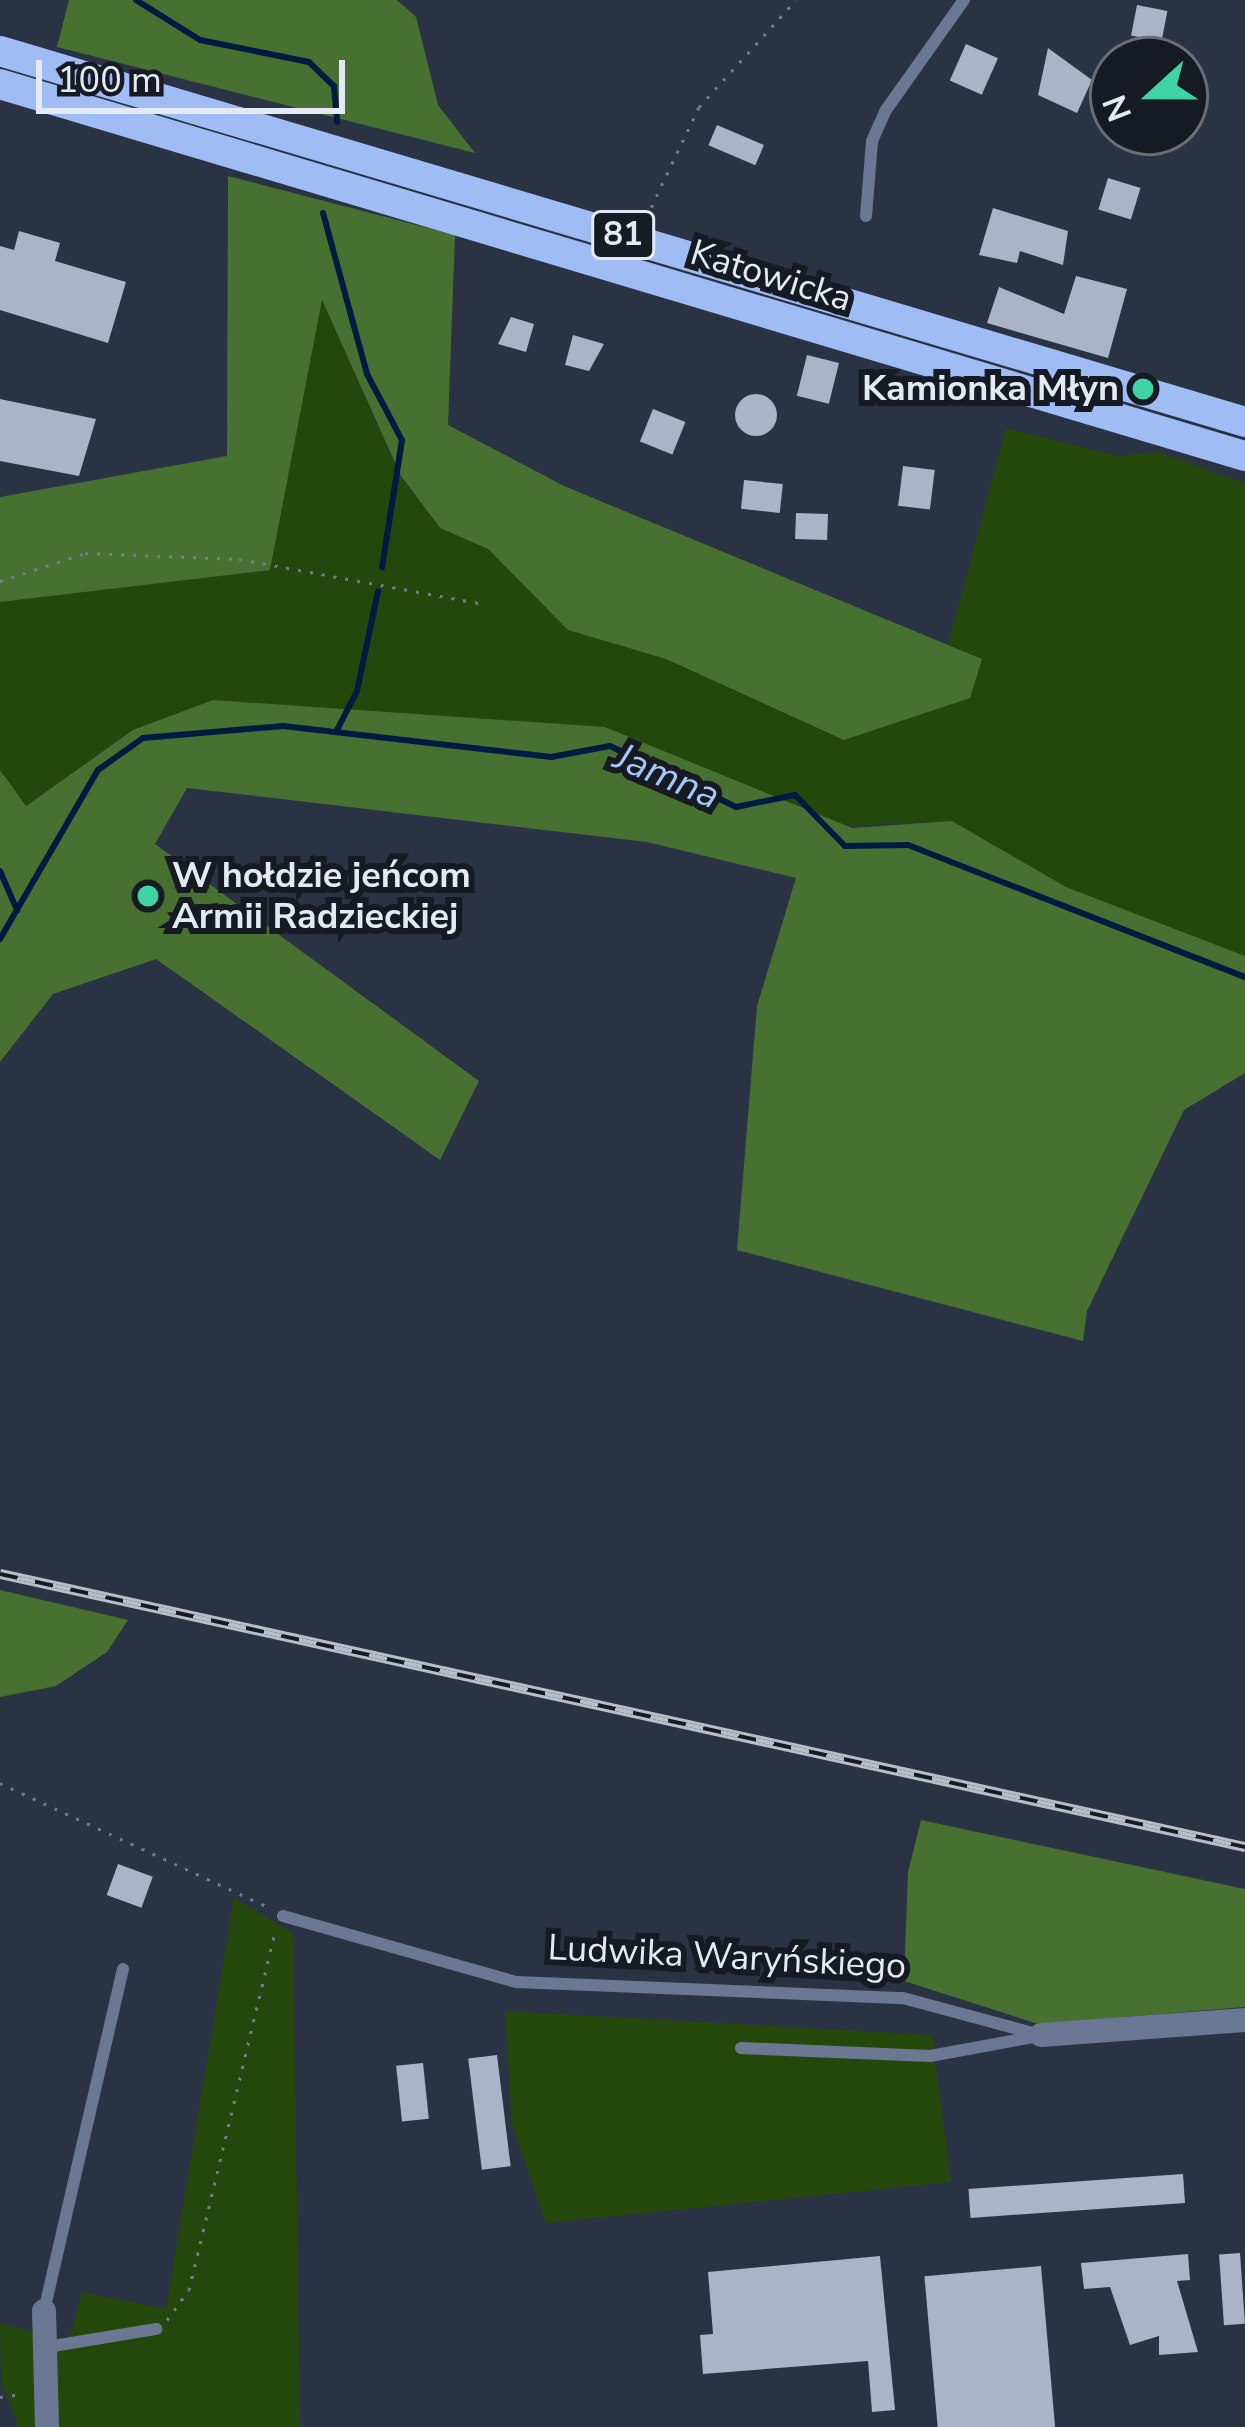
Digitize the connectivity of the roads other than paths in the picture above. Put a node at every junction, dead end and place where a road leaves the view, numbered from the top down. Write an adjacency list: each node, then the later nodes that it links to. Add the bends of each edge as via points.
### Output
1 (964, 0): 4 (lane, via 886,110 872,142)
2 (0, 51): 5 (main road, Katowicka / 81)
3 (2, 85): 6 (main road, Katowicka / 81)
4 (866, 216)
5 (1245, 422)
6 (1245, 456)
7 (283, 1916): 10 (lane, Ludwika Waryńskiego, via 517,1982 903,1998)
8 (123, 1969): 12 (lane)
9 (1245, 2020): 10 (street, Ludwika Waryńskiego)
10 (1041, 2035): 11 (lane, via 929,2056)
11 (741, 2048)
12 (44, 2311): 14 (street)
13 (156, 2329): 14 (lane)
14 (40, 2349): 15 (street)
15 (47, 2427)

